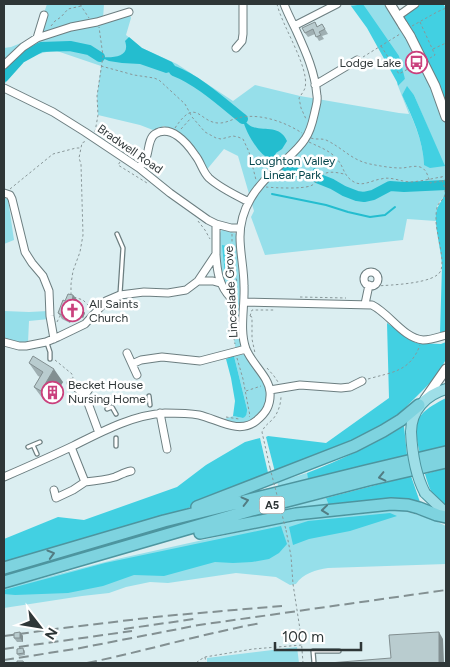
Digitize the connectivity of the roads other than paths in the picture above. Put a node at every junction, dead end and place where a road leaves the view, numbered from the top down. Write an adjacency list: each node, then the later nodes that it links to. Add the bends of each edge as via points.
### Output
1 (243, 4): 11 (street, via 242,41)
2 (284, 4): 9 (street, Linceslade Grove)
3 (337, 4): 9 (street)
4 (384, 4): 6 (street)
5 (413, 4): 6 (street)
6 (394, 10): 16 (street, bridge, via 435,86)
7 (129, 12): 10 (street)
8 (44, 15): 10 (street)
9 (294, 26): 14 (street, Linceslade Grove, via 311,63)
10 (37, 38): 13 (street)
11 (236, 48)
12 (358, 60): 14 (street)
13 (4, 64)
14 (315, 85): 19 (street, Linceslade Grove, via 317,99 313,121 292,154 260,185)
15 (4, 88): 17 (street, Bradwell Road, via 53,112)
16 (446, 117)
17 (139, 168): 19 (street, via 152,137 166,130 175,134 196,155 204,173 215,183); 20 (street, Bradwell Road)
18 (5, 193): 32 (street, via 12,199 25,252 43,276 49,291)
19 (249, 202): 21 (street, Linceslade Grove)
20 (216, 224): 21 (street, Bradwell Road); 23 (street)
21 (240, 228): 29 (street, Linceslade Grove)
22 (117, 234): 27 (lane, via 123,248)
23 (216, 254): 24 (street); 25 (street)
24 (198, 281): 25 (street); 27 (street, via 177,292)
25 (220, 284): 28 (street)
26 (368, 286): 30 (street)
27 (120, 295): 32 (street, via 106,301 86,324)
28 (231, 298)
29 (244, 302): 30 (street); 34 (street, Linceslade Grove, via 242,333)
30 (365, 304): 31 (street, via 380,309 411,336 422,340)
31 (446, 335)
32 (53, 339): 33 (street, via 26,346); 36 (lane)
33 (4, 342)
34 (246, 349): 37 (street, via 200,361 162,357); 43 (street, Linceslade Grove)
35 (127, 353): 37 (street)
36 (50, 359)
37 (132, 364): 39 (street)
38 (446, 369): 47 (street)
39 (137, 374)
40 (362, 381): 43 (street, via 342,388)
41 (71, 383): 45 (street)
42 (91, 386): 45 (street)
43 (269, 387): 51 (street, via 265,414 243,427 199,415)
44 (446, 389): 47 (main road)
45 (85, 395): 52 (street)
46 (150, 396): 48 (lane)
47 (422, 402): 67 (main road, bridge, via 413,417 411,432 419,482 424,493); 68 (highway, via 401,420 354,446)
48 (150, 405)
49 (107, 409): 50 (lane, via 112,407)
50 (116, 414)
51 (160, 414): 52 (street, via 151,413 119,422 113,430); 59 (street)
52 (99, 433): 58 (street)
53 (116, 438): 56 (lane)
54 (40, 442): 55 (lane)
55 (33, 445): 57 (lane); 61 (lane)
56 (116, 446)
57 (28, 447)
58 (71, 447): 61 (street); 65 (street)
59 (167, 449)
60 (446, 452): 68 (highway, A5, one-way to 60)
61 (38, 457): 64 (street)
62 (446, 462): 69 (highway, A5, one-way to 69, via 252,510)
63 (130, 471): 65 (street)
64 (4, 477)
65 (85, 482): 66 (street, via 56,498)
66 (54, 490)
67 (446, 515): 69 (highway, one-way to 69, via 391,504 303,513)
68 (164, 521): 70 (highway, A5, one-way to 68)
69 (99, 555): 71 (highway, A5)
70 (4, 568)
71 (4, 582)
72 (339, 651): 73 (lane, via 313,651)
73 (314, 663)

